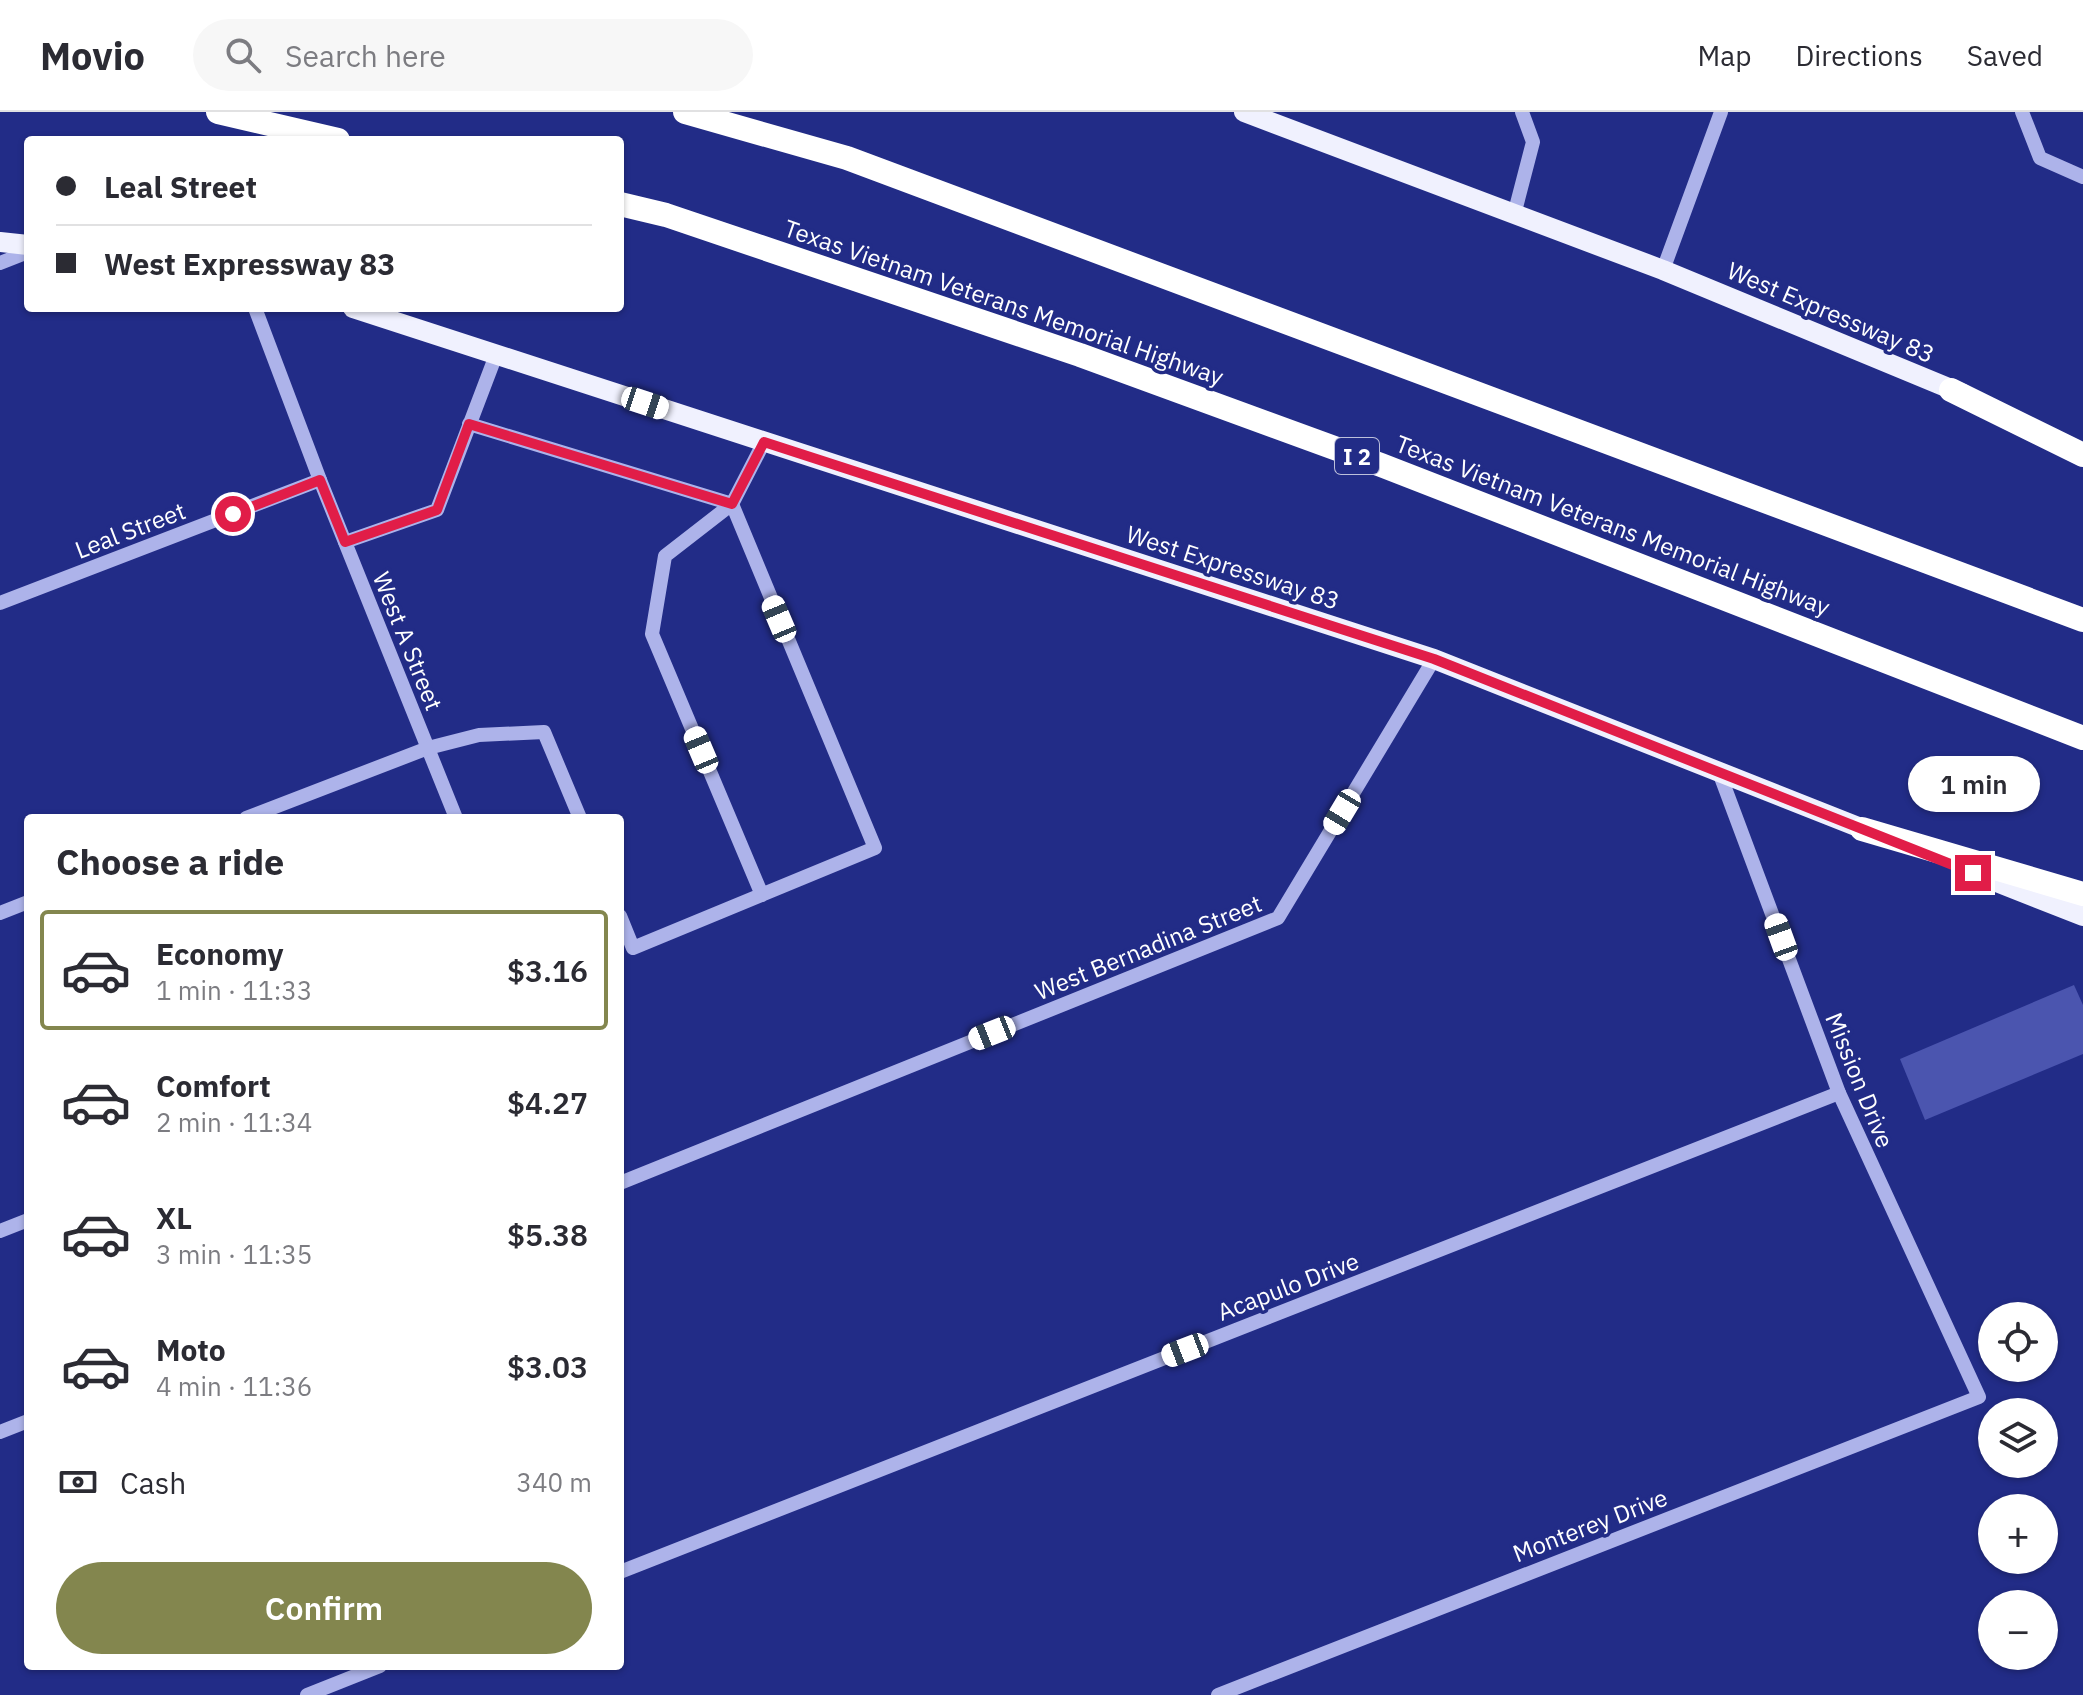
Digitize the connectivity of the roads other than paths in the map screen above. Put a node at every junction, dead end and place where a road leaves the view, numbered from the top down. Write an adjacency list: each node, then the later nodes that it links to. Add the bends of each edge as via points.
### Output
1 (218, 112): 7 (highway)
2 (685, 112): 28 (highway, via 847,158)
3 (1522, 112): 10 (street, via 1533,142)
4 (1721, 112): 15 (street)
5 (2022, 112): 8 (street, via 2040,158)
6 (1248, 113): 10 (main road, West Expressway 83)
7 (321, 136)
8 (2083, 177)
9 (624, 205): 30 (highway, Texas Vietnam Veterans Memorial Highway / I 2, via 1080,355 1381,465)
10 (1514, 215): 15 (main road, West Expressway 83)
11 (0, 242): 12 (main road)
12 (24, 245)
13 (24, 254): 14 (street)
14 (0, 263)
15 (1663, 270): 19 (main road, West Expressway 83)
16 (257, 312): 24 (street, West A Street)
17 (365, 312): 18 (main road, West Expressway 83)
18 (496, 355): 20 (street); 21 (main road, West Expressway 83)
19 (1951, 390): 22 (main road, West Expressway 83); 23 (highway)
20 (469, 424): 25 (street); 26 (street, via 437,510)
21 (764, 442): 25 (street); 29 (main road, West Expressway 83)
22 (2083, 442)
23 (2083, 455)
24 (320, 480): 26 (street, West A Street); 27 (street, Leal Street)
25 (732, 504): 38 (street, via 665,556 652,634); 38 (street, via 875,848)
26 (345, 542): 31 (street, West A Street)
27 (0, 603)
28 (2083, 620)
29 (1434, 659): 32 (main road, West Expressway 83); 44 (street, West Bernadina Street, via 1278,918)
30 (2083, 738)
31 (428, 748): 33 (street); 34 (street, West A Street); 35 (street, via 479,735 544,732)
32 (1719, 772): 36 (main road, West Expressway 83); 43 (street, Mission Drive)
33 (256, 814)
34 (454, 814)
35 (578, 814)
36 (1862, 829): 37 (highway); 41 (main road, West Expressway 83)
37 (2083, 894)
38 (762, 895): 42 (street, via 633,948)
39 (24, 904): 40 (street)
40 (0, 913)
41 (2083, 916)
42 (624, 926)
43 (1839, 1093): 47 (street, Mission Drive); 50 (street, Acapulo Drive)
44 (624, 1181)
45 (24, 1222): 46 (street)
46 (0, 1231)
47 (1979, 1397): 53 (street, Monterey Drive)
48 (24, 1423): 49 (street)
49 (0, 1432)
50 (624, 1570)
51 (370, 1670): 52 (street)
52 (307, 1695)
53 (1218, 1695)

